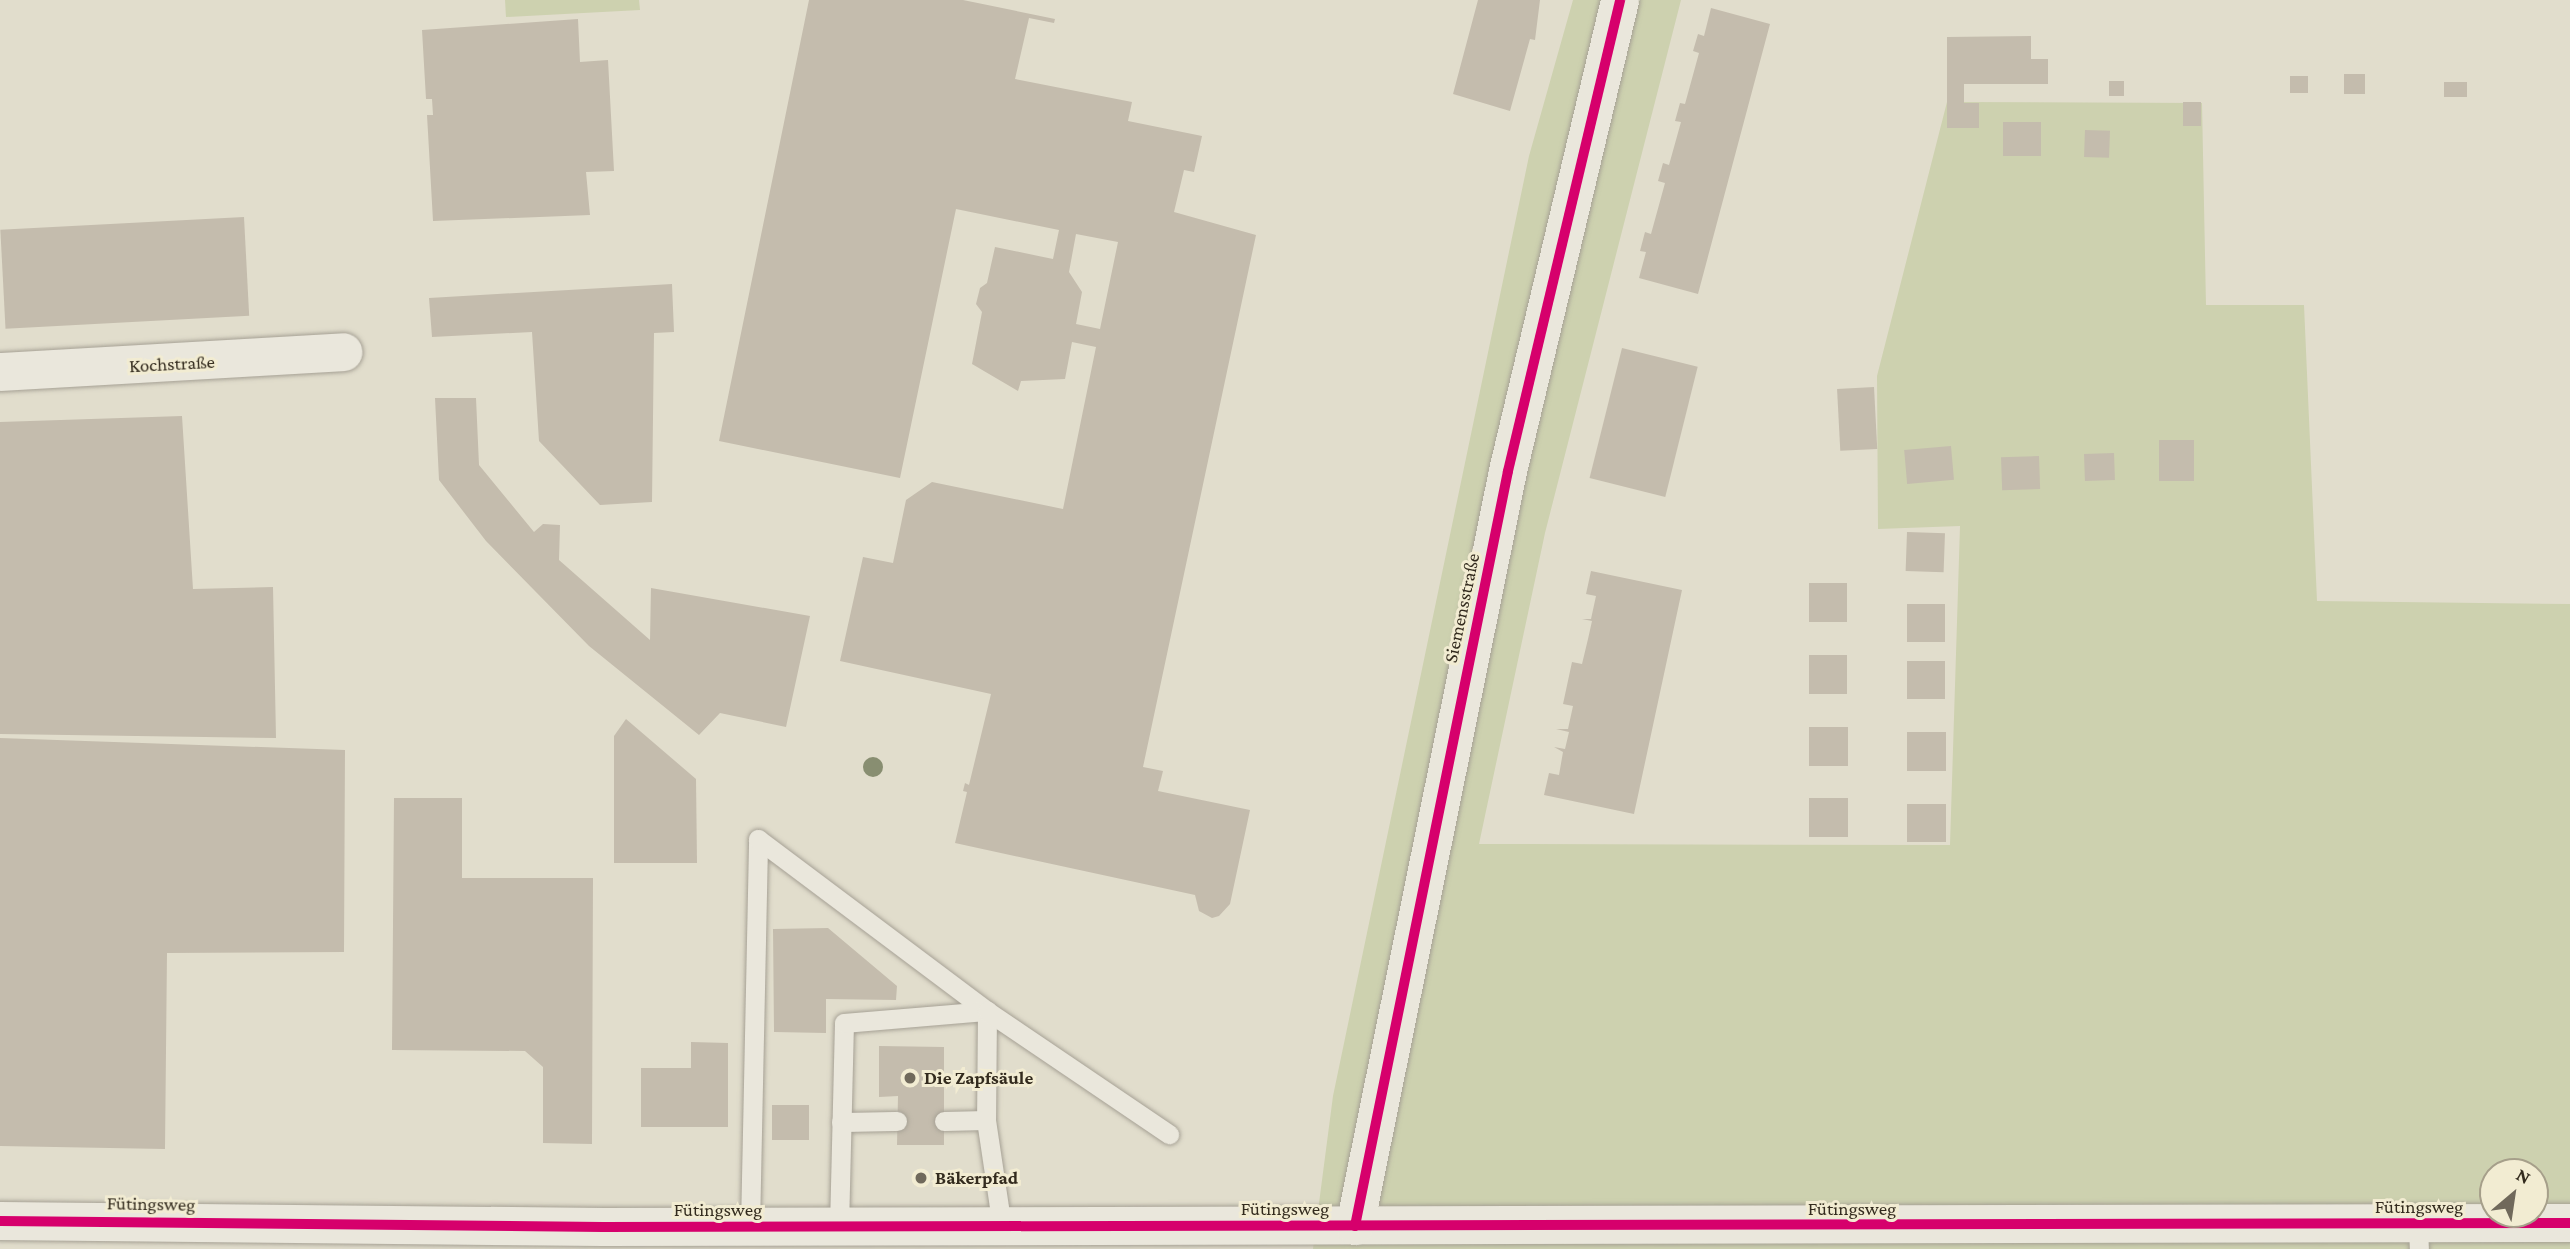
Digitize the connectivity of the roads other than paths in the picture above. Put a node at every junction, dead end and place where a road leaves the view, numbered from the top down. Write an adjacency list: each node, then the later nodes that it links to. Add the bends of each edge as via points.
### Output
1 (1620, 0): 12 (street, Siemensstraße, via 1508,471)
2 (343, 352): 3 (street, Kochstraße)
3 (0, 373)
4 (987, 1011): 5 (lane); 8 (lane, via 844,1023); 9 (lane); 13 (lane, via 758,839)
5 (986, 1120): 7 (lane); 15 (lane)
6 (897, 1121): 8 (lane)
7 (944, 1121)
8 (841, 1122): 14 (lane)
9 (1169, 1134)
10 (0, 1221): 18 (street, Fütingsweg)
11 (2570, 1223): 16 (street, Fütingsweg)
12 (1355, 1226): 15 (street, Fütingsweg); 17 (street, Fütingsweg)
13 (750, 1227): 14 (street, Fütingsweg); 18 (street, Fütingsweg)
14 (839, 1227): 15 (street, Fütingsweg)
15 (1002, 1227)
16 (2418, 1236): 17 (street, Fütingsweg)
17 (1973, 1237)
18 (572, 1238)

